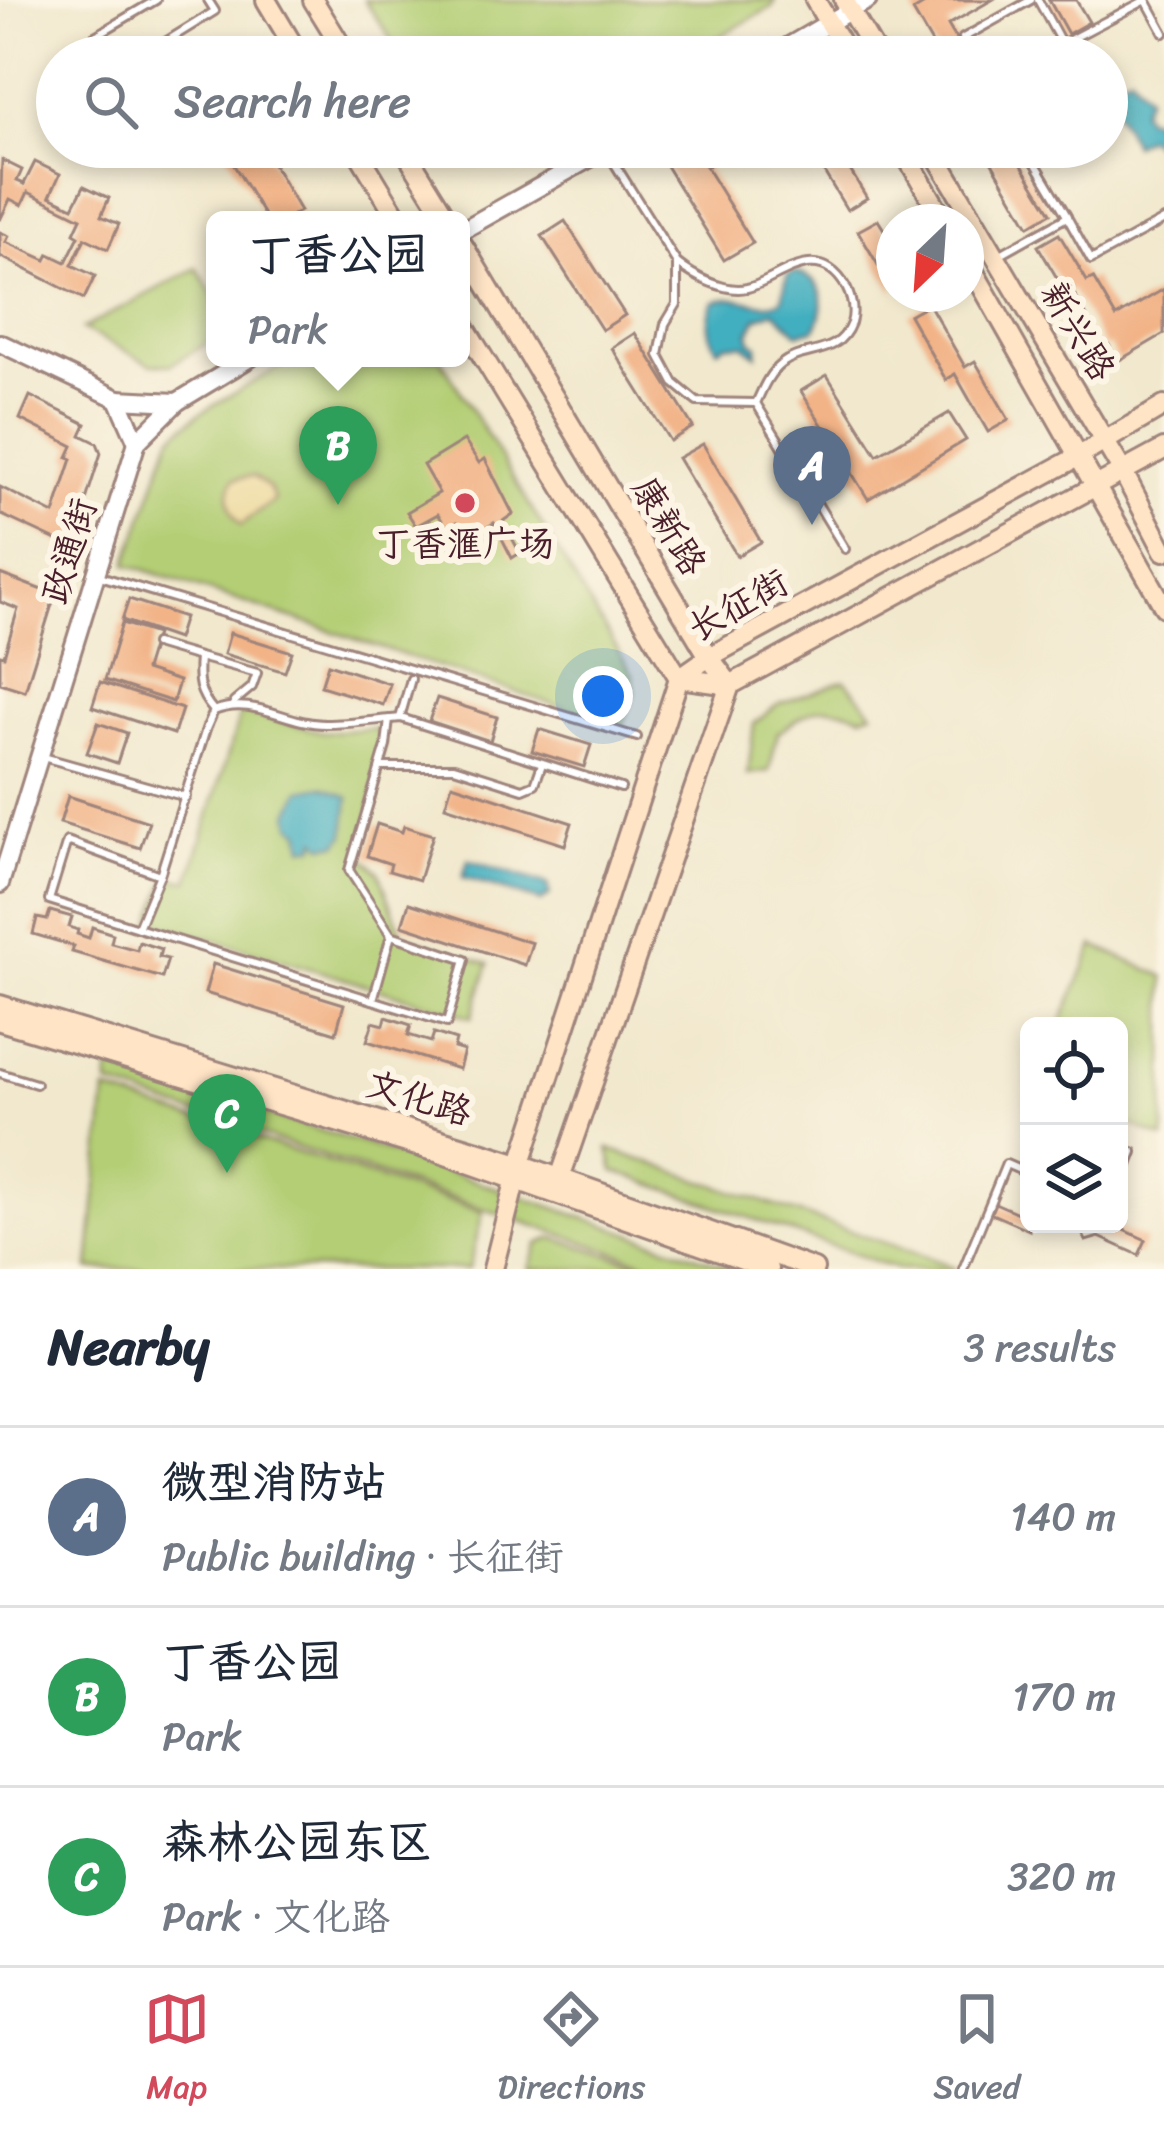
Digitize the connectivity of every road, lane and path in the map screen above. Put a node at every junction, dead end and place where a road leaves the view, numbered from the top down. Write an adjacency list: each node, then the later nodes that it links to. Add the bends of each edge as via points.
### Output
1 (156, 0): 10 (lane)
2 (208, 0): 11 (lane, via 215,11)
3 (266, 0): 12 (main road)
4 (313, 0): 13 (main road)
5 (815, 0): 8 (main road)
6 (1035, 0): 17 (lane); 18 (lane)
7 (854, 3): 8 (street); 16 (main road)
8 (829, 24): 14 (street); 15 (main road)
9 (1164, 33): 19 (lane, via 1146,1)
10 (95, 36)
11 (175, 36)
12 (287, 36)
13 (335, 36)
14 (808, 36)
15 (836, 36)
16 (869, 36)
17 (967, 36)
18 (1057, 36)
19 (1078, 36)
20 (368, 168): 28 (main road)
21 (416, 168): 29 (main road)
22 (573, 168): 32 (street)
23 (620, 168): 35 (lane)
24 (913, 168): 27 (main road)
25 (943, 168): 34 (main road, 新兴路)
26 (1038, 168): 30 (lane)
27 (934, 204)
28 (394, 211)
29 (442, 211)
30 (1067, 217): 31 (lane, via 1091,260); 34 (lane)
31 (1164, 220)
32 (470, 226)
33 (470, 257): 56 (main road, 康新路)
34 (996, 257): 44 (main road, 新兴路)
35 (677, 263): 42 (lane, via 677,304 659,355 674,383 697,402); 42 (lane, via 707,281 748,289 805,264 842,281 853,302 843,338 778,366)
36 (984, 289): 47 (main road, 新兴路)
37 (470, 336): 57 (main road, 康新路)
38 (0, 343): 40 (street)
39 (235, 367): 41 (street, 政通街)
40 (118, 399): 41 (street); 45 (street)
41 (177, 402): 45 (street, 政通街)
42 (756, 403): 50 (lane)
43 (1164, 406): 44 (main road, 长征街)
44 (1104, 441): 47 (main road, 长征街); 48 (main road, 新兴路)
45 (137, 442): 52 (street, 政通街)
46 (1164, 449): 48 (main road, 长征街)
47 (1082, 455): 49 (main road, 新兴路); 56 (main road, 长征街)
48 (1123, 472): 49 (main road, 长征街); 51 (main road, 新兴路)
49 (1099, 486): 53 (main road, 新兴路); 59 (main road, 长征街)
50 (845, 549)
51 (1164, 551)
52 (96, 574): 64 (lane); 65 (street, 政通街)
53 (1164, 607)
54 (155, 644): 55 (lane)
55 (199, 657): 60 (lane, via 257,673); 61 (lane, via 197,682)
56 (709, 657): 57 (main road, 长征街); 59 (main road, 康新路)
57 (679, 677): 59 (main road); 82 (main road, 长征街)
58 (411, 679): 62 (lane)
59 (730, 685): 83 (main road, 长征街)
60 (232, 704): 61 (lane); 63 (lane, via 320,724)
61 (214, 710): 69 (lane)
62 (400, 718): 63 (lane); 66 (lane)
63 (389, 719): 67 (lane)
64 (637, 737)
65 (40, 756): 69 (lane); 71 (street, 政通街)
66 (542, 764): 67 (lane, via 535,784 523,789 454,767); 68 (lane)
67 (380, 767): 73 (lane, via 349,870)
68 (621, 788)
69 (186, 797): 70 (lane)
70 (160, 875): 72 (lane); 72 (lane, via 67,841 49,900)
71 (0, 884)
72 (138, 928): 74 (lane)
73 (391, 934): 74 (lane); 74 (lane, via 466,960 447,1023)
74 (373, 1000)
75 (0, 1005): 82 (main road, 文化路)
76 (0, 1021): 82 (main road, 文化路)
77 (0, 1073): 78 (lane)
78 (36, 1084)
79 (1133, 1152): 80 (lane)
80 (1128, 1165)
81 (1020, 1170): 87 (lane, via 1006,1164)
82 (516, 1173): 83 (main road, 文化路); 84 (main road, 长征街); 85 (main road, 文化路)
83 (560, 1178): 86 (main road, 文化路)
84 (493, 1269)
85 (768, 1269)
86 (814, 1269)
87 (963, 1269)

